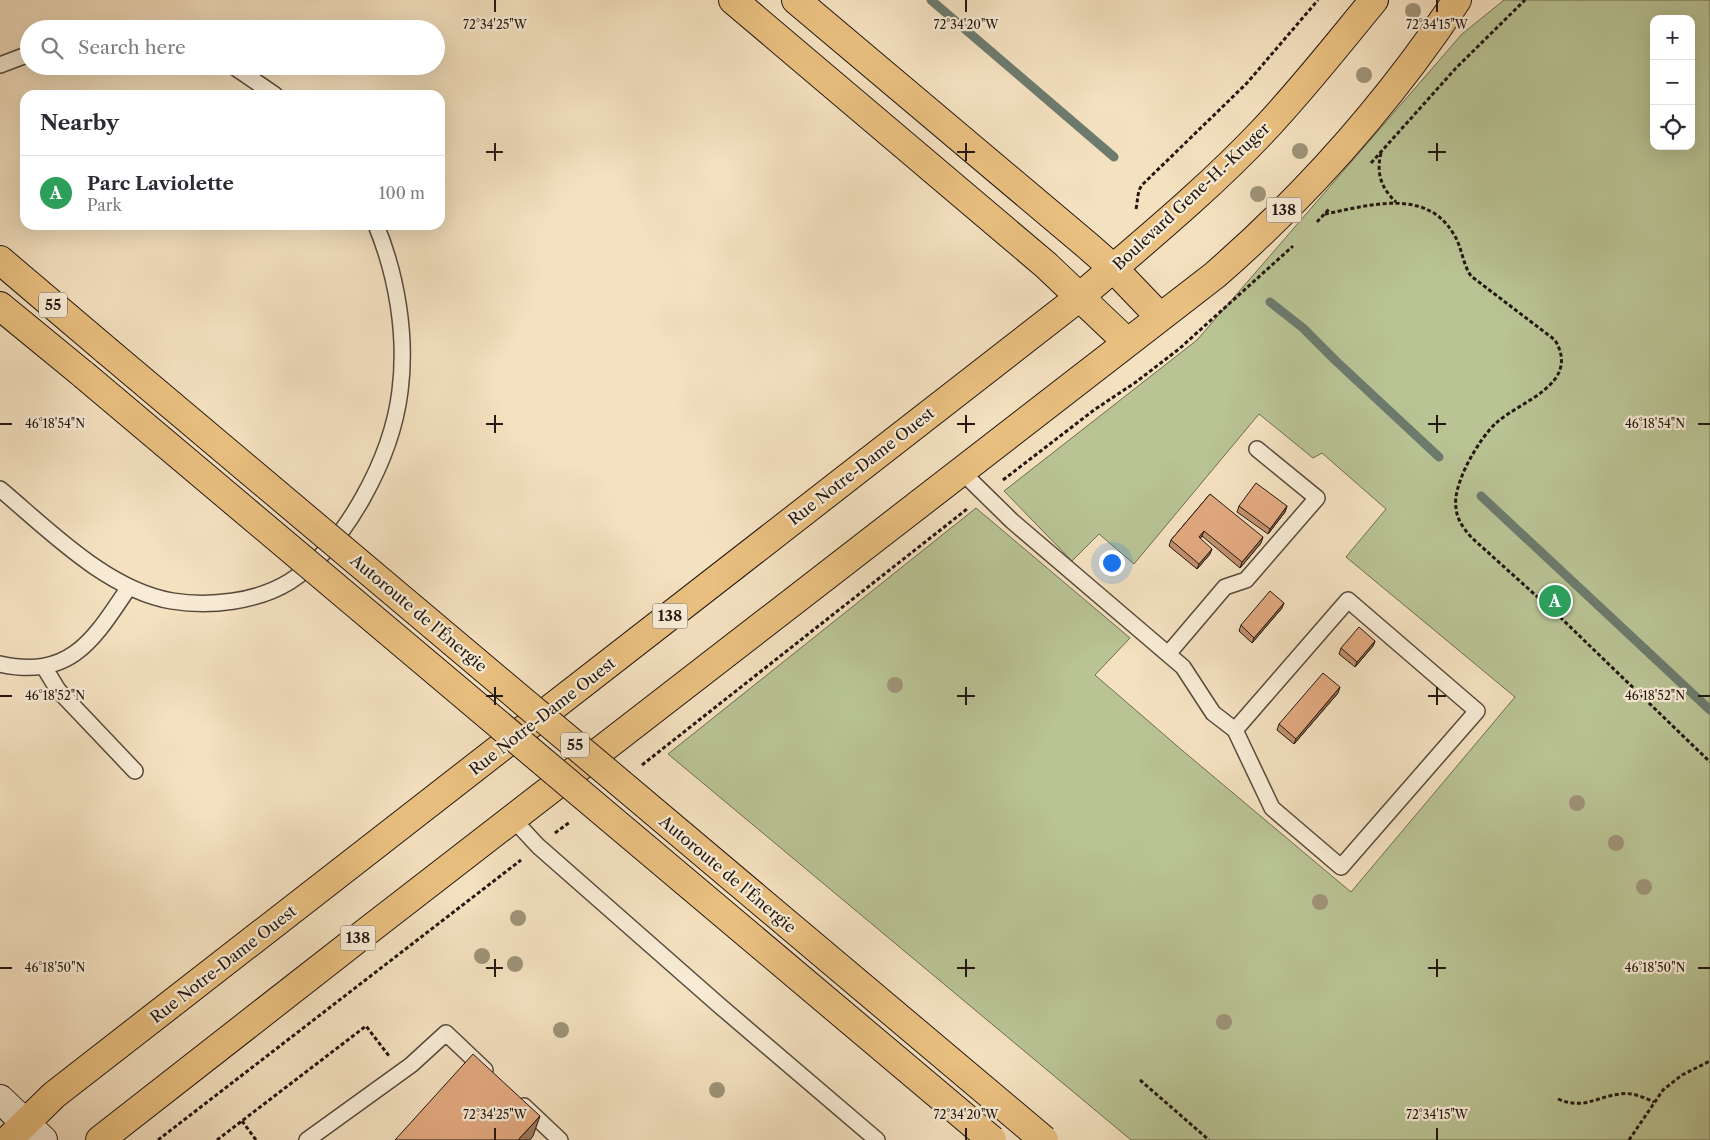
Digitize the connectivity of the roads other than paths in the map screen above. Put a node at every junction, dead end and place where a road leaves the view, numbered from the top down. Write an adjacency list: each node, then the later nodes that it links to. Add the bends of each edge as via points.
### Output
1 (733, 0): 12 (main road)
2 (796, 0): 11 (main road, via 1046,208)
3 (1374, 0): 11 (main road, Boulevard Gene-H.-Kruger / 138, via 1313,75 1248,146)
4 (1457, 0): 14 (main road, 138, via 1394,87 1324,169 1232,260)
5 (20, 57): 6 (lane)
6 (0, 65)
7 (246, 75): 8 (lane)
8 (268, 90)
9 (378, 230): 19 (lane, via 390,266 397,302 402,355 400,390 388,444 351,516 309,566 288,582 266,592 226,602 185,602)
10 (0, 260): 35 (main road, Autoroute de l'Énergie / 55, bridge)
11 (1113, 268): 12 (main road, Boulevard Gene-H.-Kruger / 138); 14 (main road)
12 (1080, 296): 15 (main road); 29 (main road, Rue Notre-Dame Ouest / 138, via 54,1095)
13 (0, 306): 34 (main road, Autoroute de l'Énergie / 55, bridge)
14 (1160, 317): 15 (main road, 138)
15 (1127, 342): 17 (main road, 138)
16 (1257, 449): 20 (lane, via 1317,498 1246,580 1225,587)
17 (960, 470): 20 (lane, via 1012,521); 25 (main road, 138)
18 (0, 489): 19 (lane, via 101,571)
19 (129, 587): 22 (lane, via 84,647 63,661)
20 (1168, 654): 23 (lane, via 1183,667 1213,713)
21 (0, 664): 22 (lane)
22 (44, 667): 24 (lane, via 58,690)
23 (1235, 730): 23 (lane, via 1348,600 1477,711 1341,867 1272,808)
24 (135, 771)
25 (513, 819): 30 (main road, 138); 33 (lane, via 538,846)
26 (496, 1081): 31 (lane, via 446,1033 401,1072)
27 (0, 1099): 29 (street)
28 (516, 1099): 32 (lane)
29 (25, 1134)
30 (100, 1140)
31 (308, 1140)
32 (560, 1140)
33 (877, 1140)
34 (992, 1140)
35 (1044, 1140)

